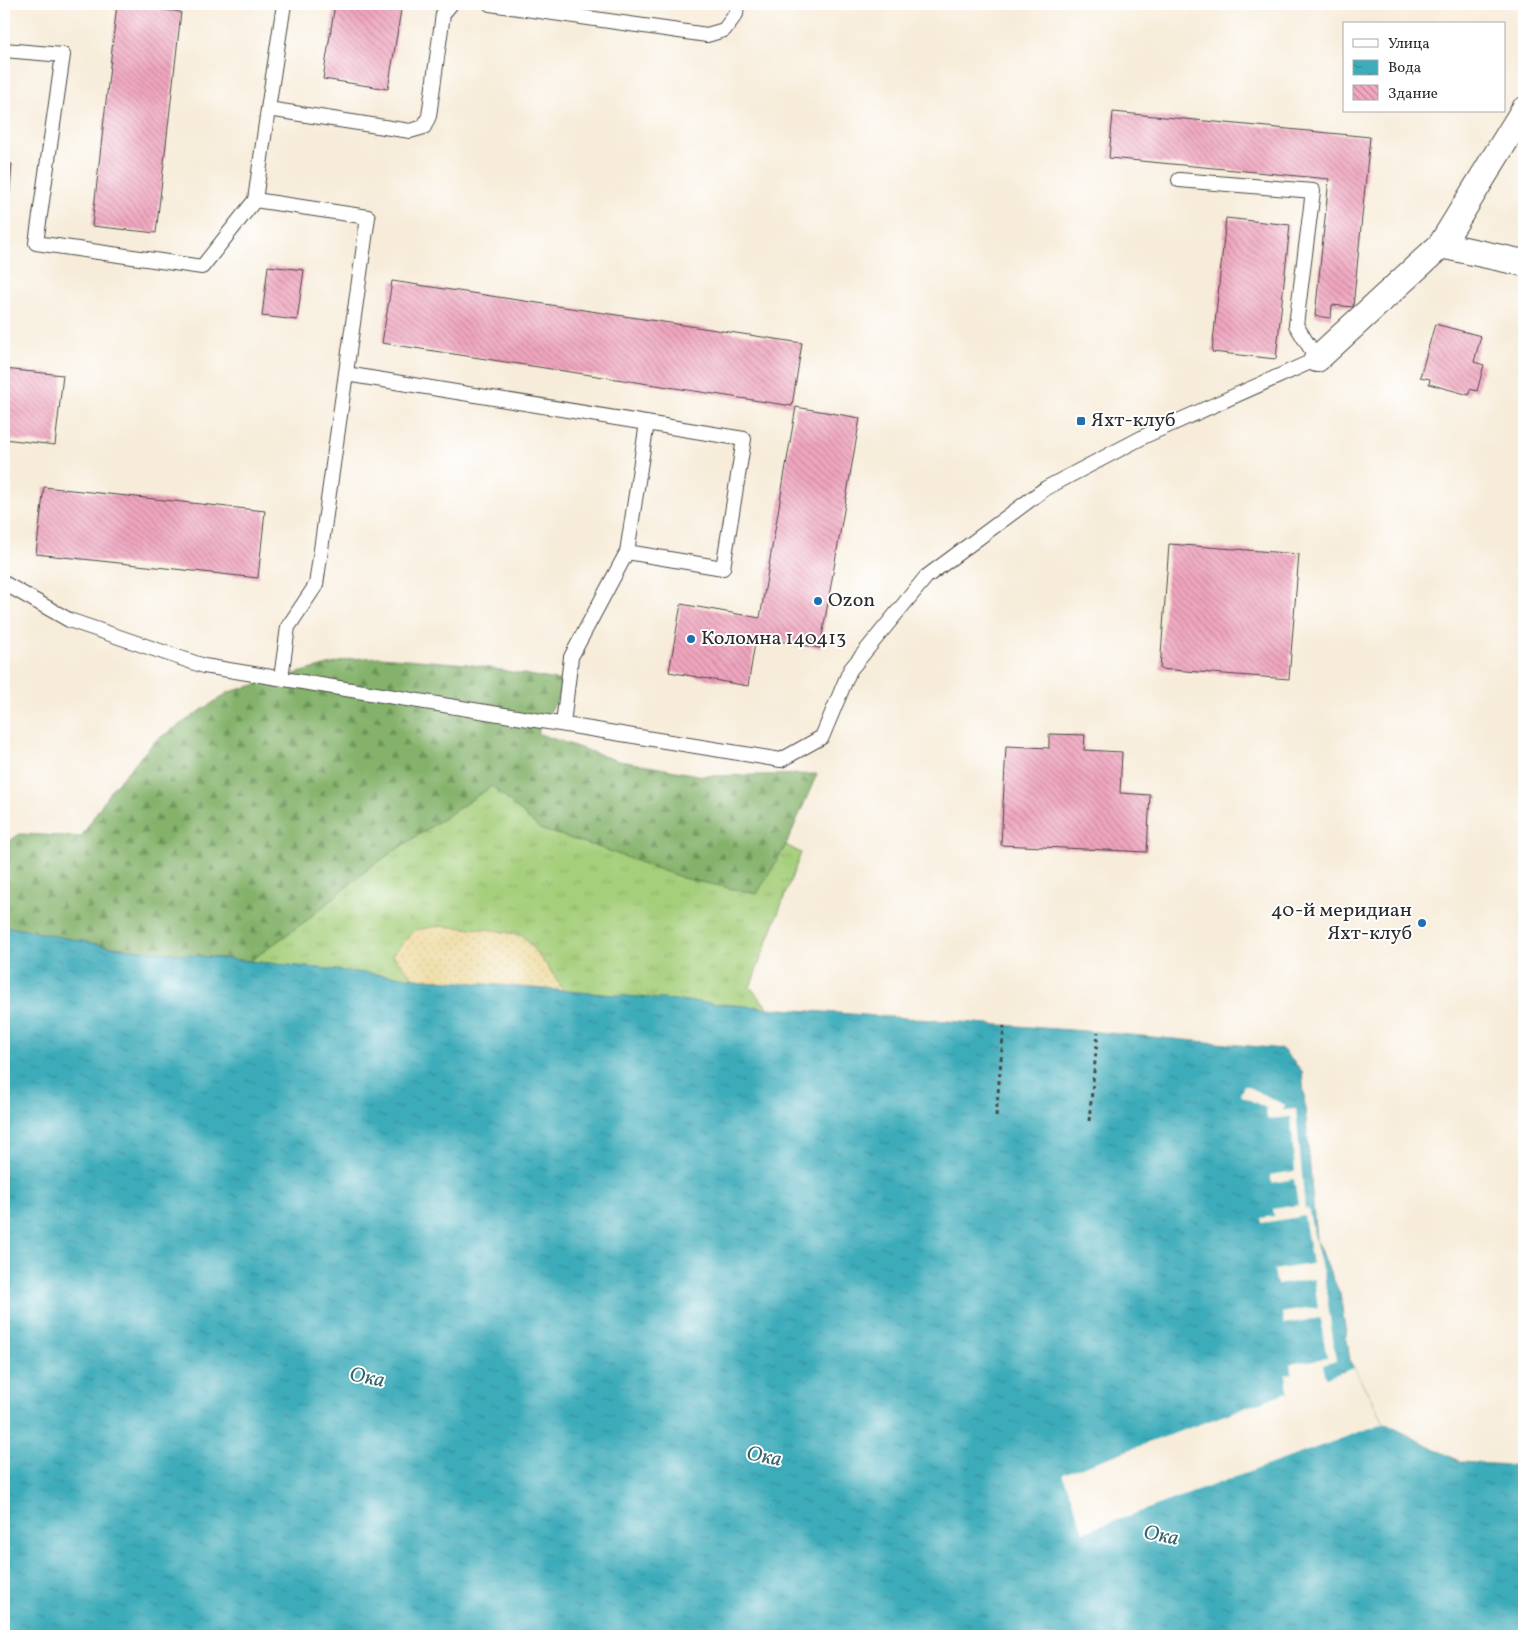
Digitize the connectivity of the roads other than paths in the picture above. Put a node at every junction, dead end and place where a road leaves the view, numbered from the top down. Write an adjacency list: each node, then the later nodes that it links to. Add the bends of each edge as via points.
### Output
1 (284, 4): 6 (lane)
2 (451, 4): 6 (lane, via 444,14 429,116 424,127 410,131)
3 (490, 4): 4 (lane, via 707,35 724,30 736,14)
4 (737, 4)
5 (4, 50): 9 (lane, via 63,55 36,243 202,267)
6 (268, 109): 9 (lane)
7 (1524, 110): 10 (street)
8 (1179, 180): 12 (lane, via 1313,191 1296,325)
9 (255, 200): 13 (lane, via 368,217)
10 (1441, 245): 11 (street); 12 (street)
11 (1524, 263)
12 (1317, 359): 18 (lane, via 1147,435 1046,488 926,576 850,670 822,737 781,760)
13 (346, 374): 14 (lane); 17 (lane, via 316,585 288,628)
14 (648, 423): 15 (lane); 15 (lane, via 744,439 726,550 723,568)
15 (627, 552): 18 (lane, via 571,657)
16 (4, 582): 17 (lane, via 69,620 204,666)
17 (281, 678): 18 (lane)
18 (563, 724)

